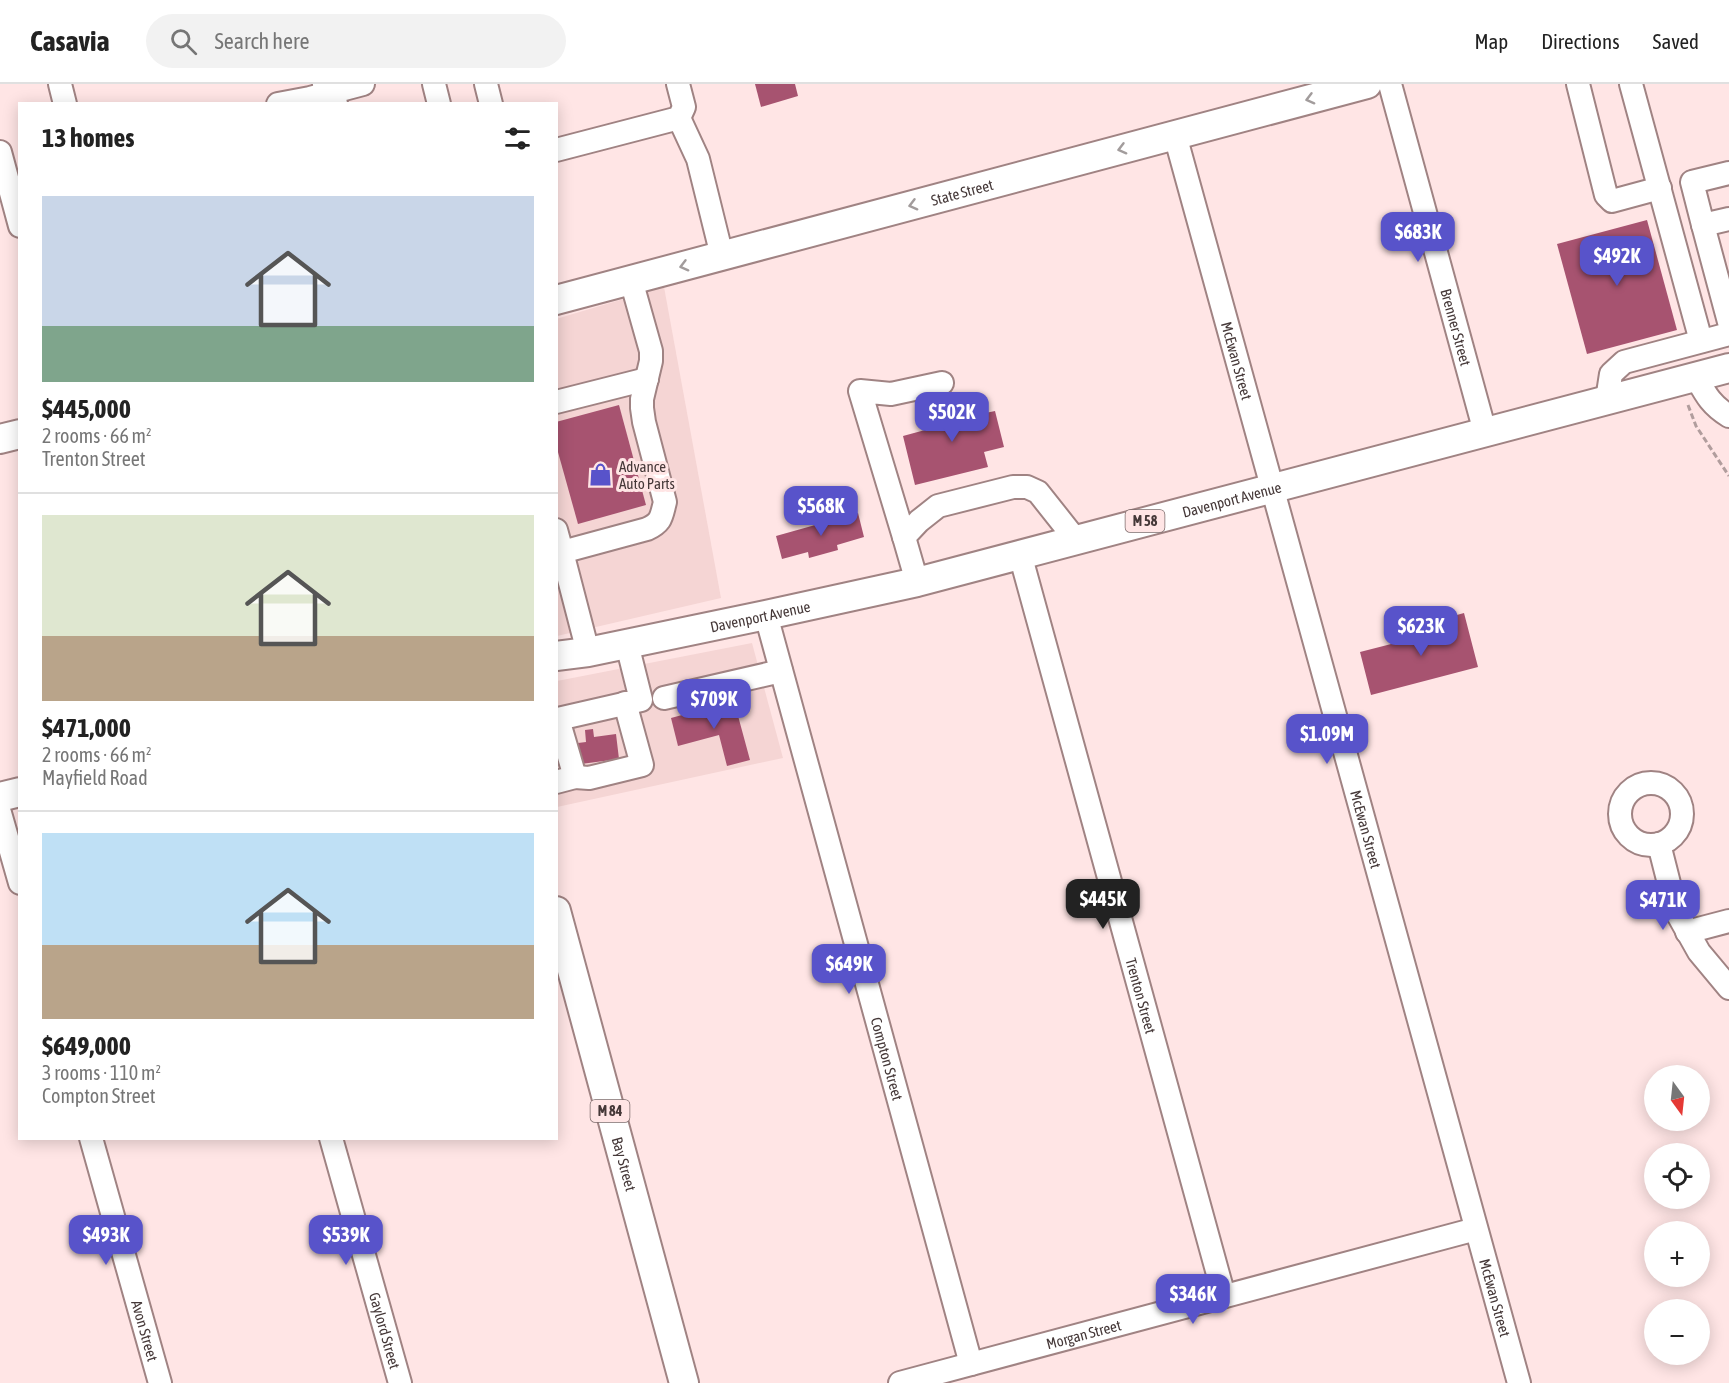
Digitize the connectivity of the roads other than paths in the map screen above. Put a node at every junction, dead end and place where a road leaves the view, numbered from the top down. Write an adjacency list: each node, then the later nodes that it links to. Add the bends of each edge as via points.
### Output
1 (60, 84): 11 (street)
2 (363, 84): 10 (street)
3 (434, 84): 13 (street)
4 (486, 84): 14 (street)
5 (678, 84): 15 (street, via 684,107)
6 (1367, 84): 16 (main road, State Street, one-way to 16)
7 (1390, 84): 38 (street, Brenner Street)
8 (1578, 84): 21 (street, via 1606,195 1612,201)
9 (1631, 84): 21 (street)
10 (330, 93): 12 (street)
11 (65, 102)
12 (289, 102)
13 (438, 102)
14 (490, 102)
15 (679, 118): 18 (street); 25 (street, via 698,159)
16 (1175, 135): 25 (main road, State Street, one-way to 25); 41 (street, McEwan Street)
17 (18, 147): 19 (street)
18 (558, 149)
19 (0, 151): 22 (street)
20 (1729, 173): 24 (street, via 1692,182)
21 (1660, 188): 30 (street)
22 (18, 218)
23 (1729, 219): 24 (street)
24 (1703, 225): 28 (street)
25 (722, 256): 26 (main road, State Street, one-way to 26)
26 (631, 280): 27 (main road, State Street); 33 (street, via 651,351)
27 (558, 299)
28 (1729, 322)
29 (1729, 334): 30 (street)
30 (1701, 341): 35 (street, via 1624,362 1611,374)
31 (1729, 368): 32 (main road, Davenport Avenue / M 58)
32 (1696, 377): 35 (main road, Davenport Avenue / M 58); 37 (street, via 1708,400)
33 (647, 379): 36 (street); 44 (street, via 642,399 644,422 665,502 657,524 647,529)
34 (942, 383): 42 (street, via 891,394 860,391)
35 (1607, 400): 38 (main road, Davenport Avenue / M 58)
36 (558, 401)
37 (1729, 416)
38 (1485, 432): 41 (main road, Davenport Avenue / M 58)
39 (18, 434): 40 (main road)
40 (0, 439)
41 (1272, 488): 43 (main road, Davenport Avenue / M 58); 67 (street, McEwan Street)
42 (904, 537): 43 (street, via 938,506 1013,486 1038,492); 46 (street)
43 (1076, 540): 45 (main road, Davenport Avenue / M 58)
44 (559, 541): 47 (street)
45 (1020, 554): 46 (main road, Davenport Avenue / M 58); 68 (street, Trenton Street)
46 (917, 582): 48 (main road, Davenport Avenue / M 58)
47 (564, 592): 50 (street)
48 (765, 615): 49 (main road, Davenport Avenue / M 58); 52 (street, Compton Street)
49 (627, 644): 50 (main road, Davenport Avenue / M 58); 54 (street, via 641,700)
50 (588, 652): 51 (main road, Davenport Avenue / M 58)
51 (558, 656)
52 (781, 670): 53 (street); 69 (street, Compton Street)
53 (664, 698)
54 (626, 704): 55 (street, via 558,719); 55 (street, via 642,765 589,778)
55 (566, 779)
56 (18, 792): 57 (main road)
57 (0, 797)
58 (0, 813): 60 (street)
59 (1659, 844): 63 (street, via 1676,911)
60 (18, 876)
61 (558, 918): 72 (main road, Bay Street / M 84)
62 (1729, 921): 63 (street)
63 (1687, 932): 64 (street)
64 (1729, 988)
65 (92, 1140): 70 (street, Avon Street)
66 (332, 1140): 71 (street, Gaylord Street)
67 (1476, 1229): 68 (street, Morgan Street); 74 (street, McEwan Street)
68 (1224, 1296): 69 (street, Morgan Street)
69 (971, 1364): 73 (street, Morgan Street)
70 (160, 1383)
71 (400, 1383)
72 (684, 1383)
73 (900, 1383)
74 (1519, 1383)

